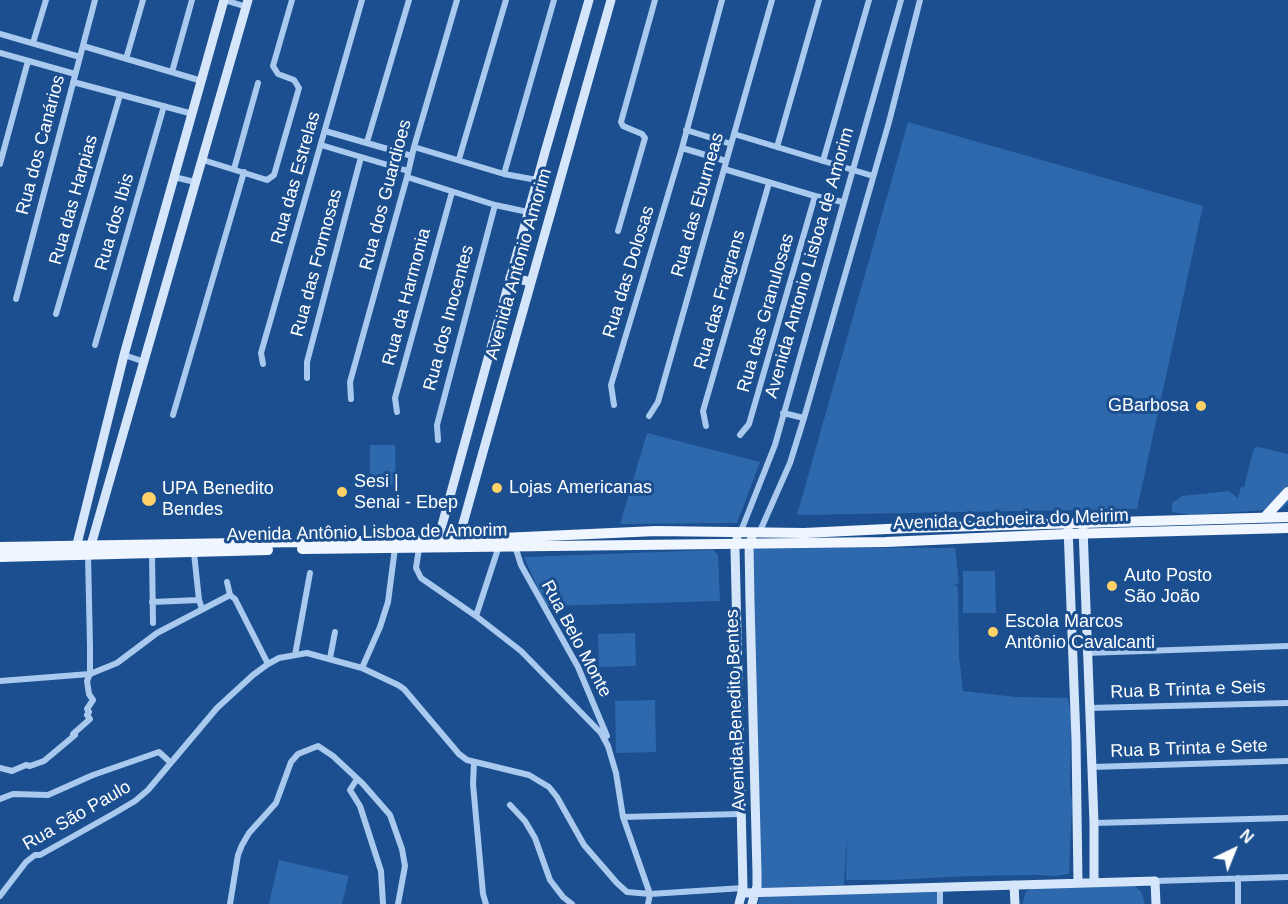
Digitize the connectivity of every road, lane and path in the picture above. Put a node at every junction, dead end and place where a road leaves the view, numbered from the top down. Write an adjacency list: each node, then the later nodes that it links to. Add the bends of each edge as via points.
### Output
1 (46, 0): 23 (street)
2 (95, 0): 24 (street, Rua dos Canários)
3 (143, 0): 27 (street)
4 (192, 0): 29 (street)
5 (224, 0): 21 (street); 31 (street)
6 (292, 0): 58 (street, via 273,66 278,74 294,80 298,88 273,178 267,180)
7 (362, 0): 40 (street, Rua das Estrelas)
8 (409, 0): 42 (street)
9 (457, 0): 45 (street, Rua dos Guardioes)
10 (506, 0): 50 (street)
11 (554, 0): 60 (street)
12 (589, 0): 35 (street, Avenida Antonio Amorim)
13 (611, 0): 37 (street, Avenida Antonio Amorim)
14 (655, 0): 71 (street, via 621,123 645,138)
15 (722, 0): 39 (street, Rua das Dolosas)
16 (772, 0): 41 (street, Rua das Eburneas)
17 (819, 0): 46 (street)
18 (869, 0): 53 (street)
19 (901, 0): 57 (street, Avenida Antonio Lisboa de Amorim)
20 (920, 0): 61 (street, Avenida Antonio Lisboa de Amorim)
21 (248, 4): 51 (street)
22 (0, 34): 23 (street)
23 (33, 44): 26 (street)
24 (83, 46): 26 (street, Rua dos Canários); 27 (street)
25 (0, 53): 28 (street)
26 (80, 57): 30 (street, Rua dos Canários)
27 (126, 59): 29 (street)
28 (28, 61): 30 (street); 54 (street)
29 (172, 72): 31 (street)
30 (75, 74): 32 (street, Rua dos Canários)
31 (202, 81): 38 (street)
32 (73, 82): 34 (street); 74 (street, Rua dos Canários)
33 (258, 83): 56 (street)
34 (120, 95): 36 (street); 75 (street, Rua das Harpias)
35 (561, 101): 37 (street); 63 (street, Avenida Antonio Amorim)
36 (164, 106): 38 (street); 76 (street, Rua dos Ibis)
37 (580, 106): 73 (street, Avenida Antonio Amorim, via 554,218)
38 (192, 114): 62 (street)
39 (686, 130): 43 (street); 47 (street, Rua das Dolosas)
40 (325, 131): 42 (street); 44 (street, Rua das Estrelas)
41 (734, 134): 43 (street, Rua das Eburneas); 46 (street)
42 (367, 142): 48 (street)
43 (731, 144): 52 (street, Rua das Eburneas)
44 (321, 145): 49 (street, Avenida Antonio Amorim); 79 (street, Rua das Estrelas, via 261,353)
45 (414, 147): 48 (street, Rua dos Guardioes); 50 (street, Avenida Antonio Amorim)
46 (777, 147): 53 (street)
47 (682, 148): 52 (street); 82 (street, Rua das Dolosas, via 611,386)
48 (412, 156): 59 (street, Rua dos Guardioes)
49 (361, 157): 59 (street, Avenida Antonio Amorim); 80 (street, Rua das Formosas, via 307,362)
50 (459, 159): 60 (street, Avenida Antonio Amorim)
51 (202, 160): 56 (street); 64 (street)
52 (726, 161): 55 (street, Rua das Eburneas)
53 (823, 161): 57 (street)
54 (0, 164)
55 (724, 169): 65 (street); 86 (street, Rua das Eburneas, via 658,402)
56 (234, 170): 58 (street)
57 (852, 170): 61 (street); 68 (street, Avenida Antonio Lisboa de Amorim)
58 (244, 172): 85 (street)
59 (408, 174): 66 (street, Avenida Antonio Amorim); 81 (street, Rua dos Guardioes, via 350,382)
60 (504, 174): 63 (street, Avenida Antonio Amorim)
61 (873, 176): 87 (street, Avenida Antonio Lisboa de Amorim)
62 (174, 177): 64 (street); 77 (street)
63 (537, 180): 70 (street, Avenida Antonio Amorim)
64 (195, 182): 78 (street)
65 (769, 183): 67 (street); 88 (street, Rua das Fragrans, via 703,411)
66 (452, 192): 69 (street, Avenida Antonio Amorim); 83 (street, Rua da Harmonia, via 395,398)
67 (815, 196): 68 (street); 89 (street, Rua das Granulosas, via 749,424)
68 (843, 202): 84 (street, Avenida Antonio Lisboa de Amorim)
69 (495, 205): 70 (street, Avenida Antonio Amorim); 90 (street, Rua dos Inocentes, via 436,424)
70 (528, 212): 72 (street, Avenida Antonio Amorim)
71 (618, 231)
72 (510, 277): 73 (street); 91 (street, Avenida Antonio Amorim)
73 (531, 282): 92 (street, Avenida Antonio Amorim)
74 (16, 299)
75 (56, 314)
76 (95, 345)
77 (124, 355): 78 (street); 110 (street)
78 (145, 362): 111 (street)
79 (263, 364)
80 (307, 378)
81 (351, 399)
82 (614, 405)
83 (397, 412)
84 (783, 413): 87 (street); 99 (street, Avenida Antonio Lisboa de Amorim, via 765,476)
85 (173, 415)
86 (649, 416)
87 (804, 418): 100 (street, Avenida Antonio Lisboa de Amorim, via 790,463)
88 (706, 426)
89 (740, 435)
90 (438, 440)
91 (461, 452): 92 (street); 101 (street, Avenida Antonio Amorim)
92 (481, 459): 102 (street, Avenida Antonio Amorim)
93 (1288, 492): 95 (main road)
94 (1288, 517): 95 (main road, Avenida Cachoeira do Meirim)
95 (1264, 518): 98 (main road, Avenida Cachoeira do Meirim)
96 (1288, 528): 98 (main road, Avenida Cachoeira do Meirim)
97 (1068, 529): 98 (main road, Avenida Cachoeira do Meirim); 100 (main road, Avenida Cachoeira do Meirim); 104 (main road, Avenida Cachoeira do Meirim, via 886,542); 135 (street)
98 (1083, 529): 125 (street)
99 (741, 531): 100 (main road, Avenida Antônio Lisboa de Amorim); 102 (main road, Avenida Antônio Lisboa de Amorim, via 656,531); 103 (street, Avenida Benedito Bentes)
100 (760, 531): 104 (street)
101 (437, 543): 102 (main road, Avenida Antônio Lisboa de Amorim); 109 (main road, Avenida Antônio Lisboa de Amorim); 111 (main road, Avenida Antônio Lisboa de Amorim)
102 (460, 543): 105 (main road, Avenida Antônio Lisboa de Amorim)
103 (735, 543): 104 (main road, Avenida Cachoeira do Meirim); 106 (main road, Avenida Antônio Lisboa de Amorim); 145 (street, Avenida Benedito Bentes)
104 (749, 543): 157 (street, Avenida Benedito Bentes)
105 (499, 546): 106 (main road, Avenida Antônio Lisboa de Amorim); 121 (street)
106 (515, 546): 136 (street, Rua Belo Monte, via 521,565 578,668 603,724)
107 (0, 547): 110 (main road, Avenida Antônio Lisboa de Amorim)
108 (395, 548): 109 (main road, Avenida Antônio Lisboa de Amorim); 112 (main road, Avenida Antônio Lisboa de Amorim); 129 (street, via 388,602)
109 (419, 548): 121 (street, via 418,575)
110 (75, 550): 111 (main road, Avenida Antônio Lisboa de Amorim); 114 (main road, Avenida Antônio Lisboa de Amorim)
111 (89, 550): 113 (main road, Avenida Antônio Lisboa de Amorim); 130 (street)
112 (194, 553): 113 (main road, Avenida Antônio Lisboa de Amorim); 118 (street)
113 (152, 554): 119 (street)
114 (0, 557)
115 (310, 573): 126 (street)
116 (227, 582): 117 (street)
117 (230, 595): 120 (street); 128 (street)
118 (199, 600): 119 (street); 120 (street)
119 (152, 602): 122 (street)
120 (202, 609): 130 (street, via 157,633 117,663)
121 (476, 616): 136 (street, via 521,651 601,733)
122 (153, 623)
123 (335, 632): 127 (street)
124 (1288, 646): 125 (street)
125 (1086, 653): 133 (street)
126 (295, 655): 127 (street, Rua São Paulo); 128 (street, Rua São Paulo)
127 (330, 657): 129 (street, Rua São Paulo)
128 (268, 664): 138 (street, Rua São Paulo, via 229,696)
129 (362, 668): 139 (street, Rua São Paulo, via 404,689 459,754)
130 (90, 674): 131 (street); 141 (street, via 90,718 75,735 44,761 12,771)
131 (0, 681)
132 (1288, 703): 133 (street, Rua B Trinta e Seis)
133 (1089, 708): 134 (street)
134 (1091, 739): 135 (street); 140 (street)
135 (1076, 740): 153 (street)
136 (608, 746): 146 (street, Rua Belo Monte, via 618,779)
137 (1288, 761): 140 (street, Rua B Trinta e Sete)
138 (170, 762): 143 (street, Rua São Paulo, via 159,752 48,795 13,794); 159 (street, Rua São Paulo, via 135,801 26,862)
139 (474, 762): 158 (street, via 529,775 549,787 584,845 617,883 627,892); 163 (street)
140 (1092, 767): 148 (street)
141 (0, 768)
142 (357, 779): 160 (street, via 318,746 298,754 291,762 276,803 242,845); 161 (street, via 350,789 360,806 381,871); 162 (street, via 390,815 396,830 405,866)
143 (0, 799)
144 (510, 806): 164 (street, via 535,838 550,880)
145 (740, 814): 146 (street); 156 (street, Avenida Benedito Bentes)
146 (623, 818): 158 (street, Rua Belo Monte)
147 (1288, 818): 148 (street)
148 (1094, 823): 152 (street)
149 (1288, 877): 150 (street)
150 (1238, 878): 151 (street); 171 (street)
151 (1155, 880): 152 (street); 170 (street)
152 (1094, 882): 153 (street)
153 (1078, 883): 154 (street)
154 (1014, 885): 155 (street); 169 (street)
155 (940, 888): 157 (street); 168 (street)
156 (743, 891): 157 (street); 158 (street); 166 (street, Avenida Benedito Bentes)
157 (755, 892): 167 (street, Avenida Benedito Bentes)
158 (650, 894): 165 (street)
159 (0, 896)
160 (230, 904)
161 (383, 904)
162 (398, 904)
163 (486, 904)
164 (572, 904)
165 (648, 904)
166 (739, 904)
167 (752, 904)
168 (940, 904)
169 (1015, 904)
170 (1156, 904)
171 (1238, 904)

